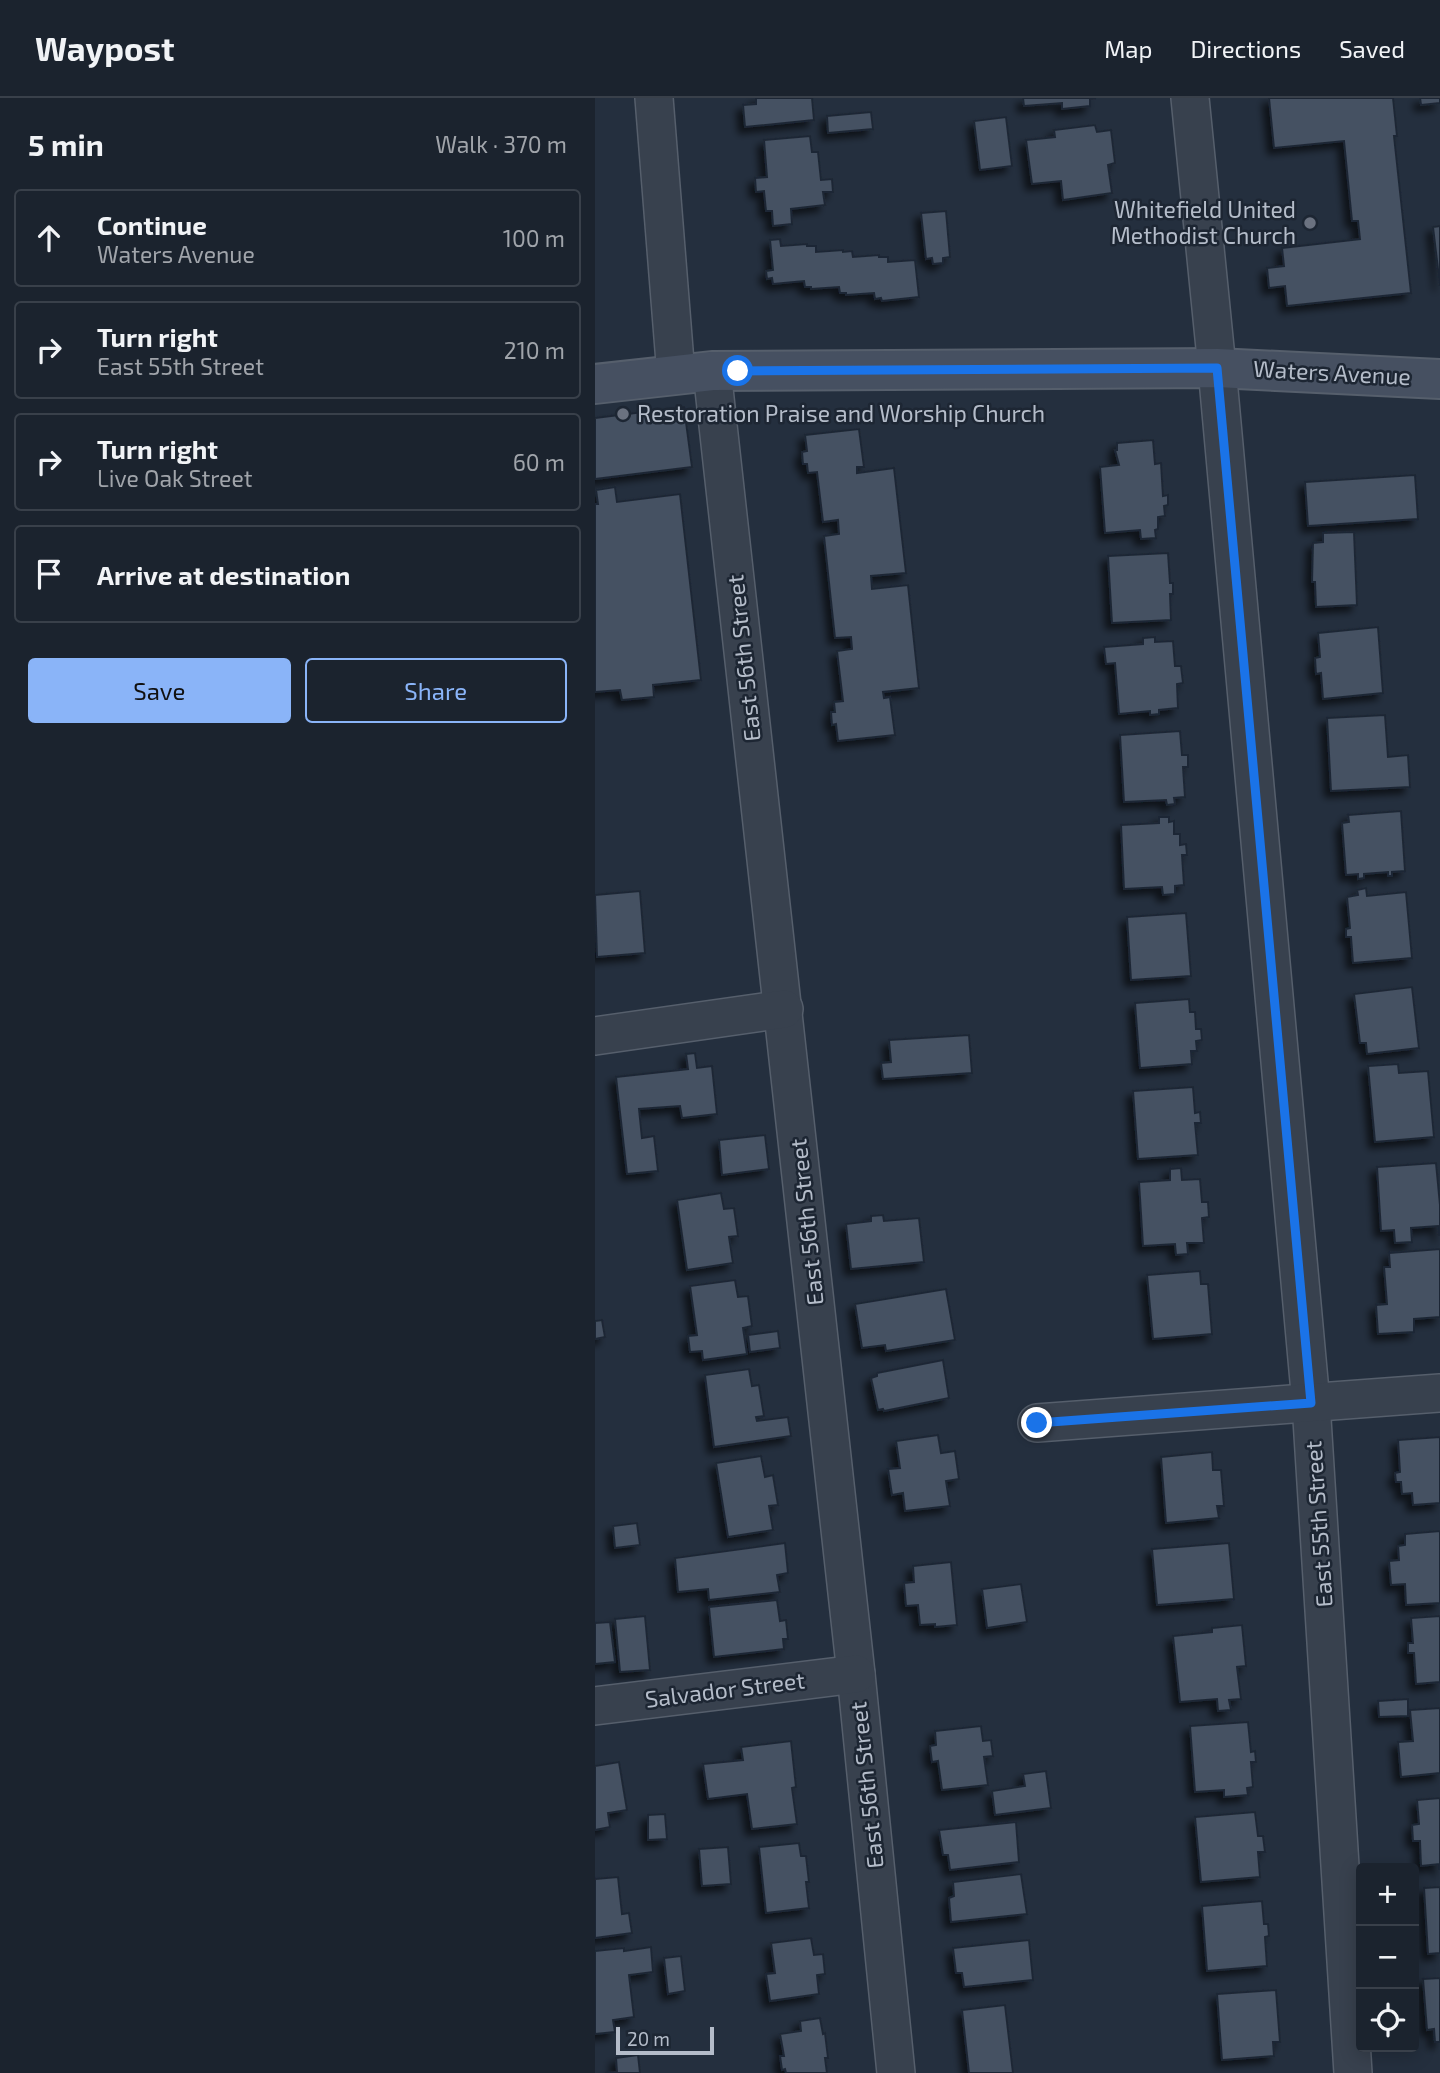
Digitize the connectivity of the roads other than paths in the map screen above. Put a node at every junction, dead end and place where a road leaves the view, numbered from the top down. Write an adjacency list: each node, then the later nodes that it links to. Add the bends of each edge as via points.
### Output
1 (654, 98): 4 (street, East 56th Street)
2 (1190, 98): 3 (street, East 55th Street)
3 (1217, 368): 4 (main road, Waters Avenue); 5 (main road, Waters Avenue); 10 (street, East 55th Street)
4 (694, 373): 6 (main road, Waters Avenue); 7 (street, East 56th Street)
5 (1440, 379)
6 (595, 384)
7 (783, 1009): 8 (street); 12 (street, East 56th Street)
8 (595, 1036)
9 (1440, 1394): 10 (street)
10 (1311, 1403): 11 (street); 15 (street, East 55th Street)
11 (1037, 1423)
12 (856, 1674): 13 (street, Salvador Street); 14 (street, East 56th Street)
13 (595, 1706)
14 (896, 2073)
15 (1353, 2073)

